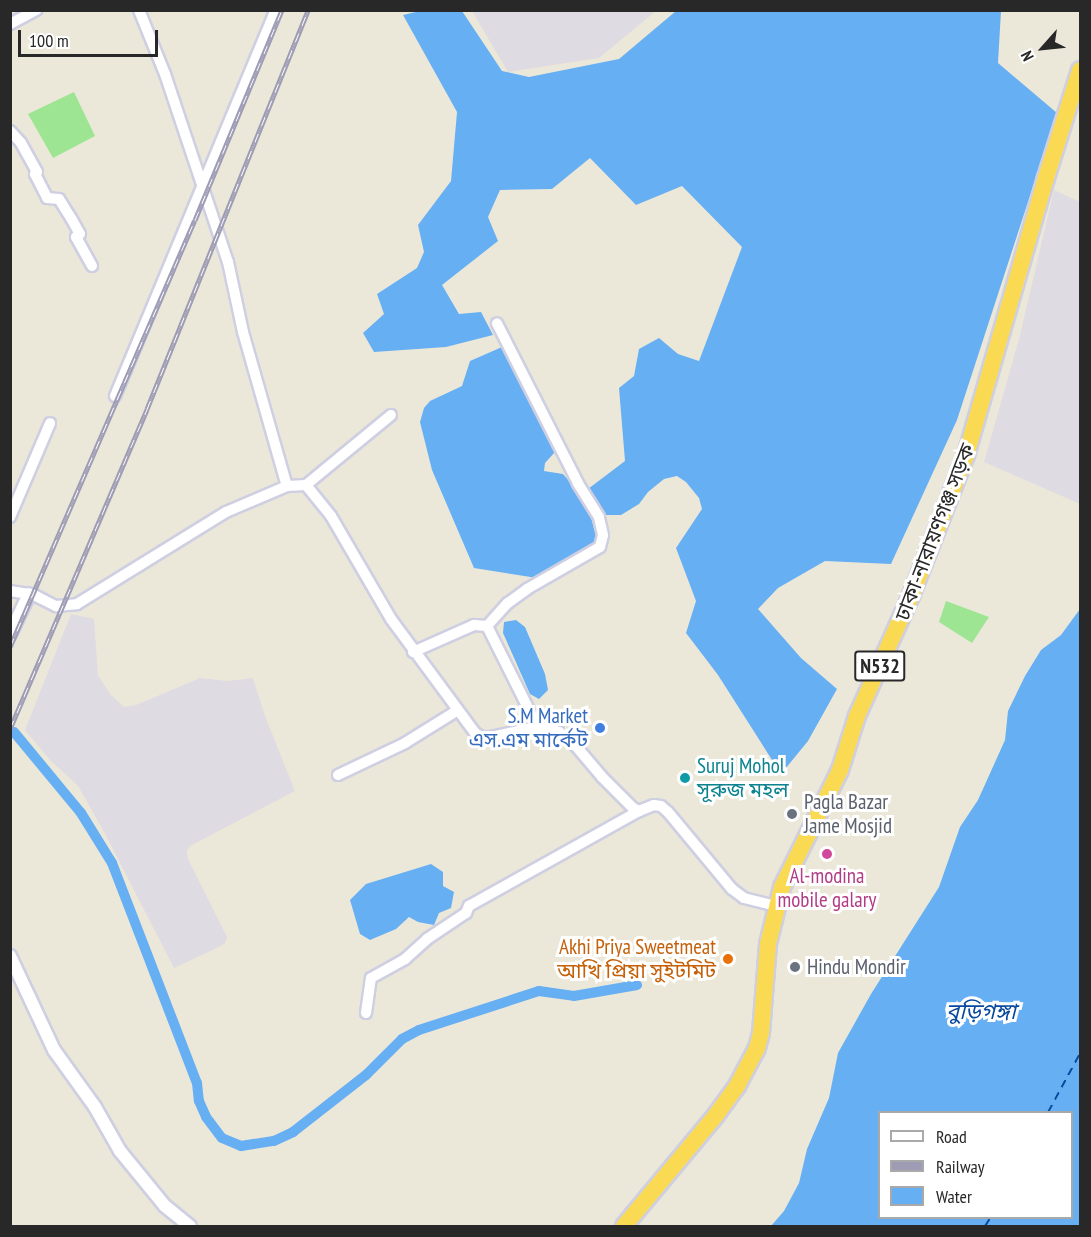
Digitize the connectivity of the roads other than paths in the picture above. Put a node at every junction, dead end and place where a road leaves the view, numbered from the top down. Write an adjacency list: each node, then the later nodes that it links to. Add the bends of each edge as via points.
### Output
1 (36, 10): 4 (street)
2 (139, 10): 7 (street, via 165,74)
3 (276, 10): 7 (street)
4 (10, 24)
5 (1080, 70): 25 (highway, ঢাকা-নারায়ণগঞ্জ সড়ক / N532, via 966,455 911,596 857,716 840,770)
6 (10, 131): 8 (street, via 21,143 47,198 59,199 71,218 80,234 76,237)
7 (202, 187): 10 (street); 14 (street, via 228,262 243,332)
8 (92, 266)
9 (497, 323): 18 (street, via 599,517 603,534 600,547 527,589)
10 (115, 396)
11 (391, 415): 13 (street)
12 (50, 423): 15 (street)
13 (306, 485): 14 (street); 20 (street, via 331,516)
14 (286, 486): 17 (street, via 226,512 77,604 56,606)
15 (10, 517)
16 (10, 591): 17 (street)
17 (29, 594): 19 (street)
18 (487, 626): 20 (street, via 474,625); 22 (street, via 531,716)
19 (10, 634)
20 (413, 652): 21 (street)
21 (458, 710): 22 (street, via 475,733 483,737); 23 (street, via 405,743)
22 (542, 726): 24 (street, via 559,732 574,745)
23 (338, 775)
24 (639, 811): 25 (street, via 661,806 732,889 744,898); 27 (street, via 469,906 466,913 405,959 371,978)
25 (776, 906): 29 (highway, ঢাকা-নারায়ণগঞ্জ সড়ক / N532, via 757,1048 716,1115)
26 (10, 956): 28 (street, via 54,1050 95,1107 120,1151 165,1206)
27 (366, 1013)
28 (190, 1227)
29 (624, 1227)

